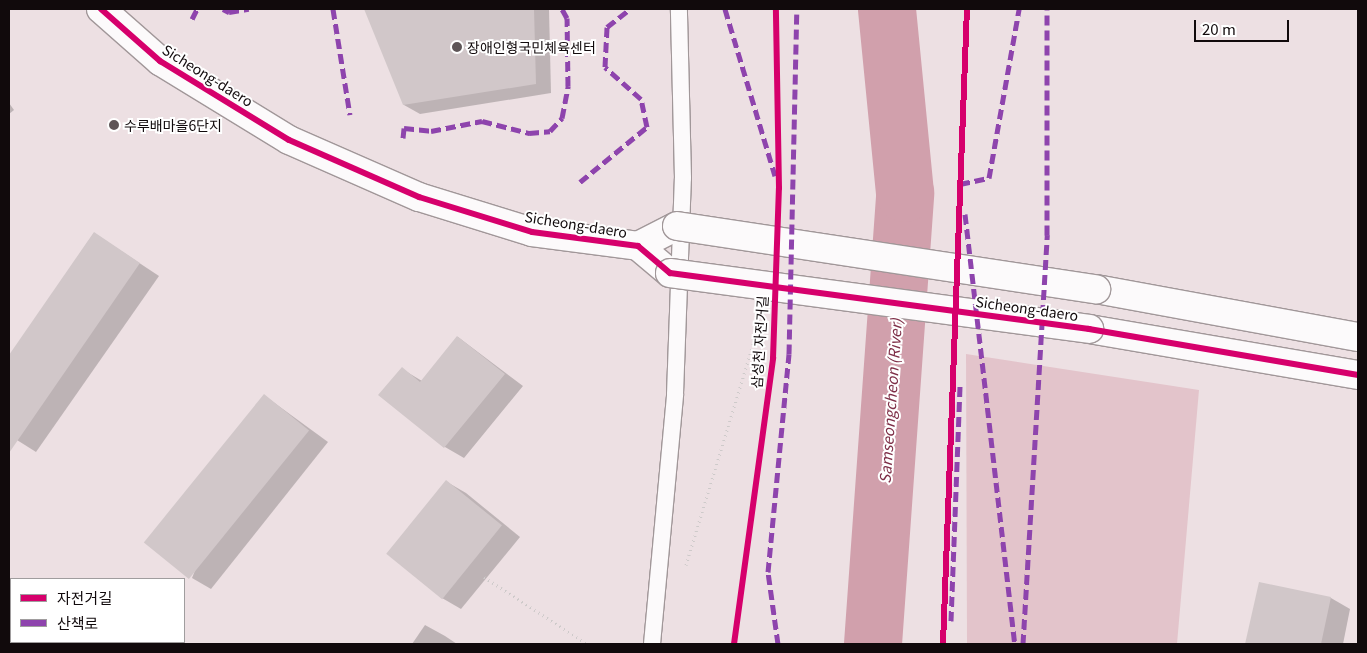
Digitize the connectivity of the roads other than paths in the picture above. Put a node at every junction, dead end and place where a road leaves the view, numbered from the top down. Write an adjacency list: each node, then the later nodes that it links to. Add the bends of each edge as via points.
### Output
1 (101, 9): 3 (street, Sicheong-daero, via 160,61 307,148 419,197 532,232)
2 (679, 9): 6 (lane, via 683,178 675,394)
3 (638, 246): 4 (street, Sicheong-daero, bridge, via 677,226 1096,289); 5 (street, Sicheong-daero, bridge, via 670,273 1089,328)
4 (1358, 336)
5 (1358, 375)
6 (652, 644)

